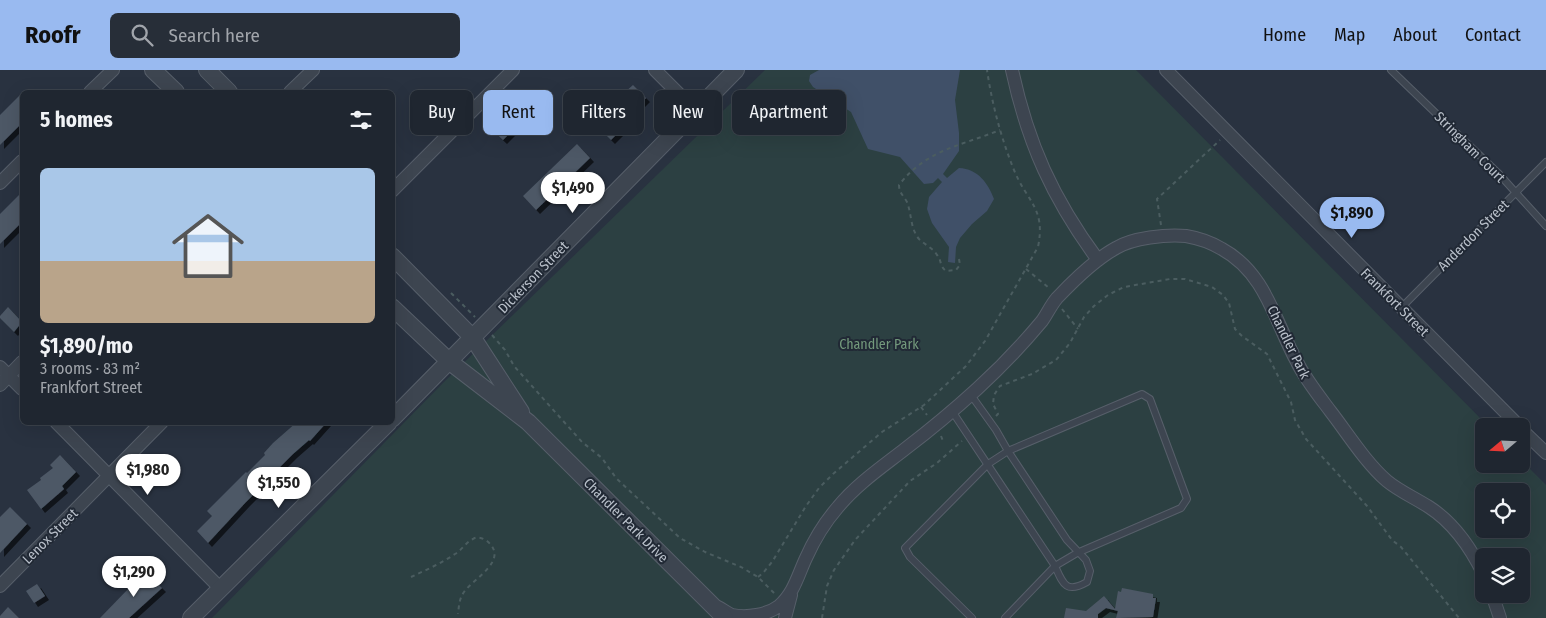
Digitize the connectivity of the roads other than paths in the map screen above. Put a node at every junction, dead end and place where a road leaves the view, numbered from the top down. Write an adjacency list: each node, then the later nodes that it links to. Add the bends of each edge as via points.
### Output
1 (113, 70): 11 (street)
2 (153, 70): 12 (street)
3 (207, 70): 13 (street)
4 (312, 70): 14 (street)
5 (513, 70): 21 (street)
6 (655, 70): 15 (street)
7 (736, 70): 16 (street, Dickerson Street)
8 (1012, 70): 25 (street, via 1024,120 1043,170 1068,216)
9 (1166, 70): 26 (street, Frankfort Street)
10 (1392, 70): 22 (lane, Stringham Court)
11 (92, 90)
12 (174, 90)
13 (227, 90)
14 (292, 90)
15 (675, 90)
16 (716, 90)
17 (672, 135): 28 (street, Dickerson Street)
18 (1546, 162): 22 (lane, Anderdon Street)
19 (20, 163): 20 (street)
20 (0, 183)
21 (395, 188)
22 (1515, 191): 23 (lane, Stringham Court); 26 (lane, Anderdon Street)
23 (1546, 226)
24 (395, 259): 28 (street, Chandler Park Drive)
25 (1098, 260): 33 (street, Chandler Park, via 1056,300 1022,344); 47 (street, Chandler Park, via 1117,247 1150,238 1187,236 1231,255 1252,273 1266,295 1309,384 1381,475 1436,512 1455,529)
26 (1401, 308): 36 (street, Frankfort Street)
27 (395, 309): 29 (street, Chandler Park Drive)
28 (479, 332): 29 (street, Dickerson Street); 37 (street, Chandler Park Drive)
29 (450, 362): 35 (street, Dickerson Street); 37 (street, Chandler Park Drive)
30 (20, 363): 31 (street)
31 (3, 376): 32 (street)
32 (20, 388)
33 (970, 395): 34 (street, Chandler Park); 42 (lane)
34 (952, 411): 44 (lane); 50 (street, Chandler Park, via 840,504 817,537)
35 (395, 416)
36 (1510, 418)
37 (528, 422): 52 (street, Chandler Park Drive)
38 (59, 425): 45 (street)
39 (159, 425): 45 (street, Lenox Street)
40 (386, 425): 51 (street)
41 (1530, 438): 43 (street, Frankfort Street)
42 (1008, 451): 44 (lane); 46 (lane); 46 (lane, via 1142,394 1150,399 1187,499 1181,508)
43 (1546, 454)
44 (988, 464): 48 (lane); 57 (lane, via 905,548 910,557)
45 (109, 476): 49 (street, Lenox Street); 51 (street)
46 (1077, 553): 48 (lane); 48 (lane, via 1086,560 1090,571 1087,582 1067,587)
47 (1475, 560)
48 (1055, 566): 58 (lane)
49 (0, 586)
50 (794, 586): 52 (street, Chandler Park, via 783,602 768,613 756,616 732,615); 56 (street, Chandler Park)
51 (221, 589): 54 (street)
52 (709, 602): 55 (street, Chandler Park Drive)
53 (1495, 603): 59 (street)
54 (191, 618)
55 (725, 618)
56 (785, 618)
57 (972, 618)
58 (1005, 618)
59 (1500, 618)

